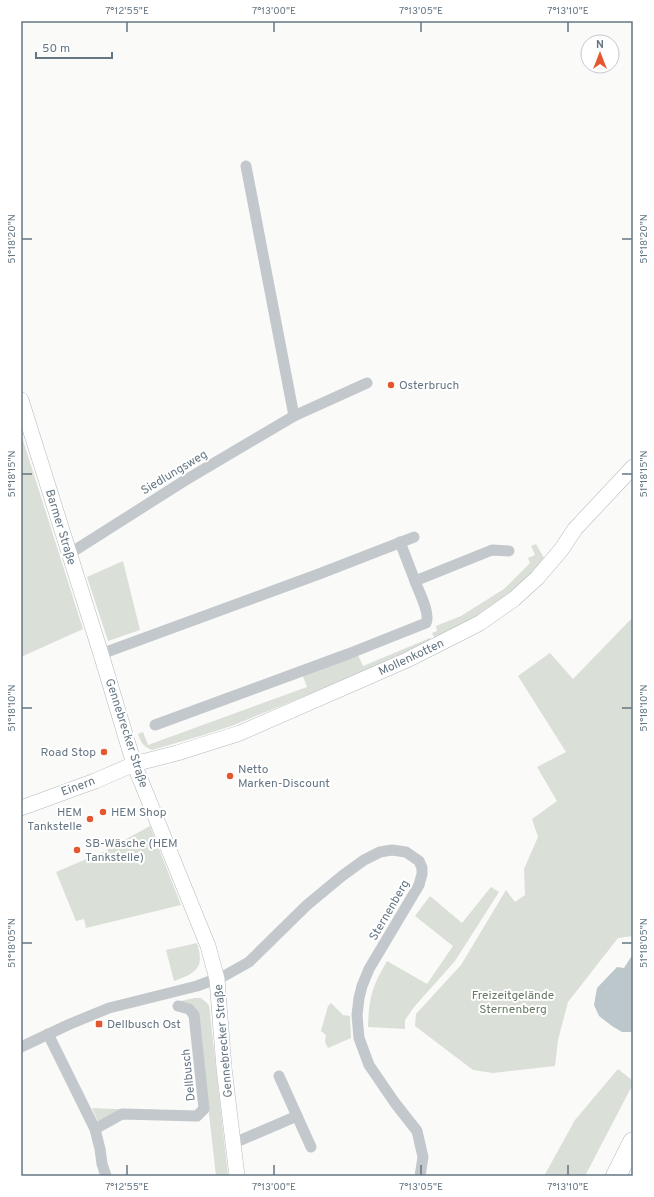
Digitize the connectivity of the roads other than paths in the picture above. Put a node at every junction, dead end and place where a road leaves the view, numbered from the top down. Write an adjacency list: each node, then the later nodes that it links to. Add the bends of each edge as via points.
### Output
1 (246, 166): 4 (street)
2 (367, 383): 4 (street, Siedlungsweg)
3 (21, 400): 9 (main road, Barmer Straße)
4 (294, 416): 9 (street, Siedlungsweg, via 184,481)
5 (633, 467): 13 (main road, Mollenkotten, via 575,529 537,578 514,599 480,623 408,660 240,733)
6 (414, 536): 7 (street)
7 (400, 542): 10 (street); 11 (street)
8 (509, 551): 10 (street, via 492,550)
9 (69, 554): 11 (main road, Barmer Straße)
10 (415, 581): 12 (street, via 427,613 426,623)
11 (102, 654): 13 (main road, Gennebrecker Straße)
12 (155, 725)
13 (134, 764): 14 (main road, Einern); 15 (main road, Gennebrecker Straße, via 198,920)
14 (21, 808)
15 (217, 979): 17 (street, via 109,1008); 23 (main road, Gennebrecker Straße, via 224,1068); 28 (street, Sternenberg, via 249,962 307,905 364,860 380,852 392,850 406,852 419,861 422,868 419,885 369,970 362,986 357,1015 359,1038 369,1065 417,1131 423,1157)
16 (178, 1006): 21 (street, Dellbusch, via 189,1009 194,1015 204,1109 197,1116 122,1114)
17 (48, 1034): 18 (street); 21 (street)
18 (21, 1047)
19 (279, 1076): 20 (street)
20 (297, 1116): 23 (street); 24 (street)
21 (95, 1129): 26 (street)
22 (633, 1142): 29 (highway)
23 (234, 1143): 27 (main road, Gennebrecker Straße)
24 (311, 1147)
25 (633, 1171): 30 (highway)
26 (106, 1176)
27 (237, 1176)
28 (420, 1176)
29 (616, 1176)
30 (630, 1176)

